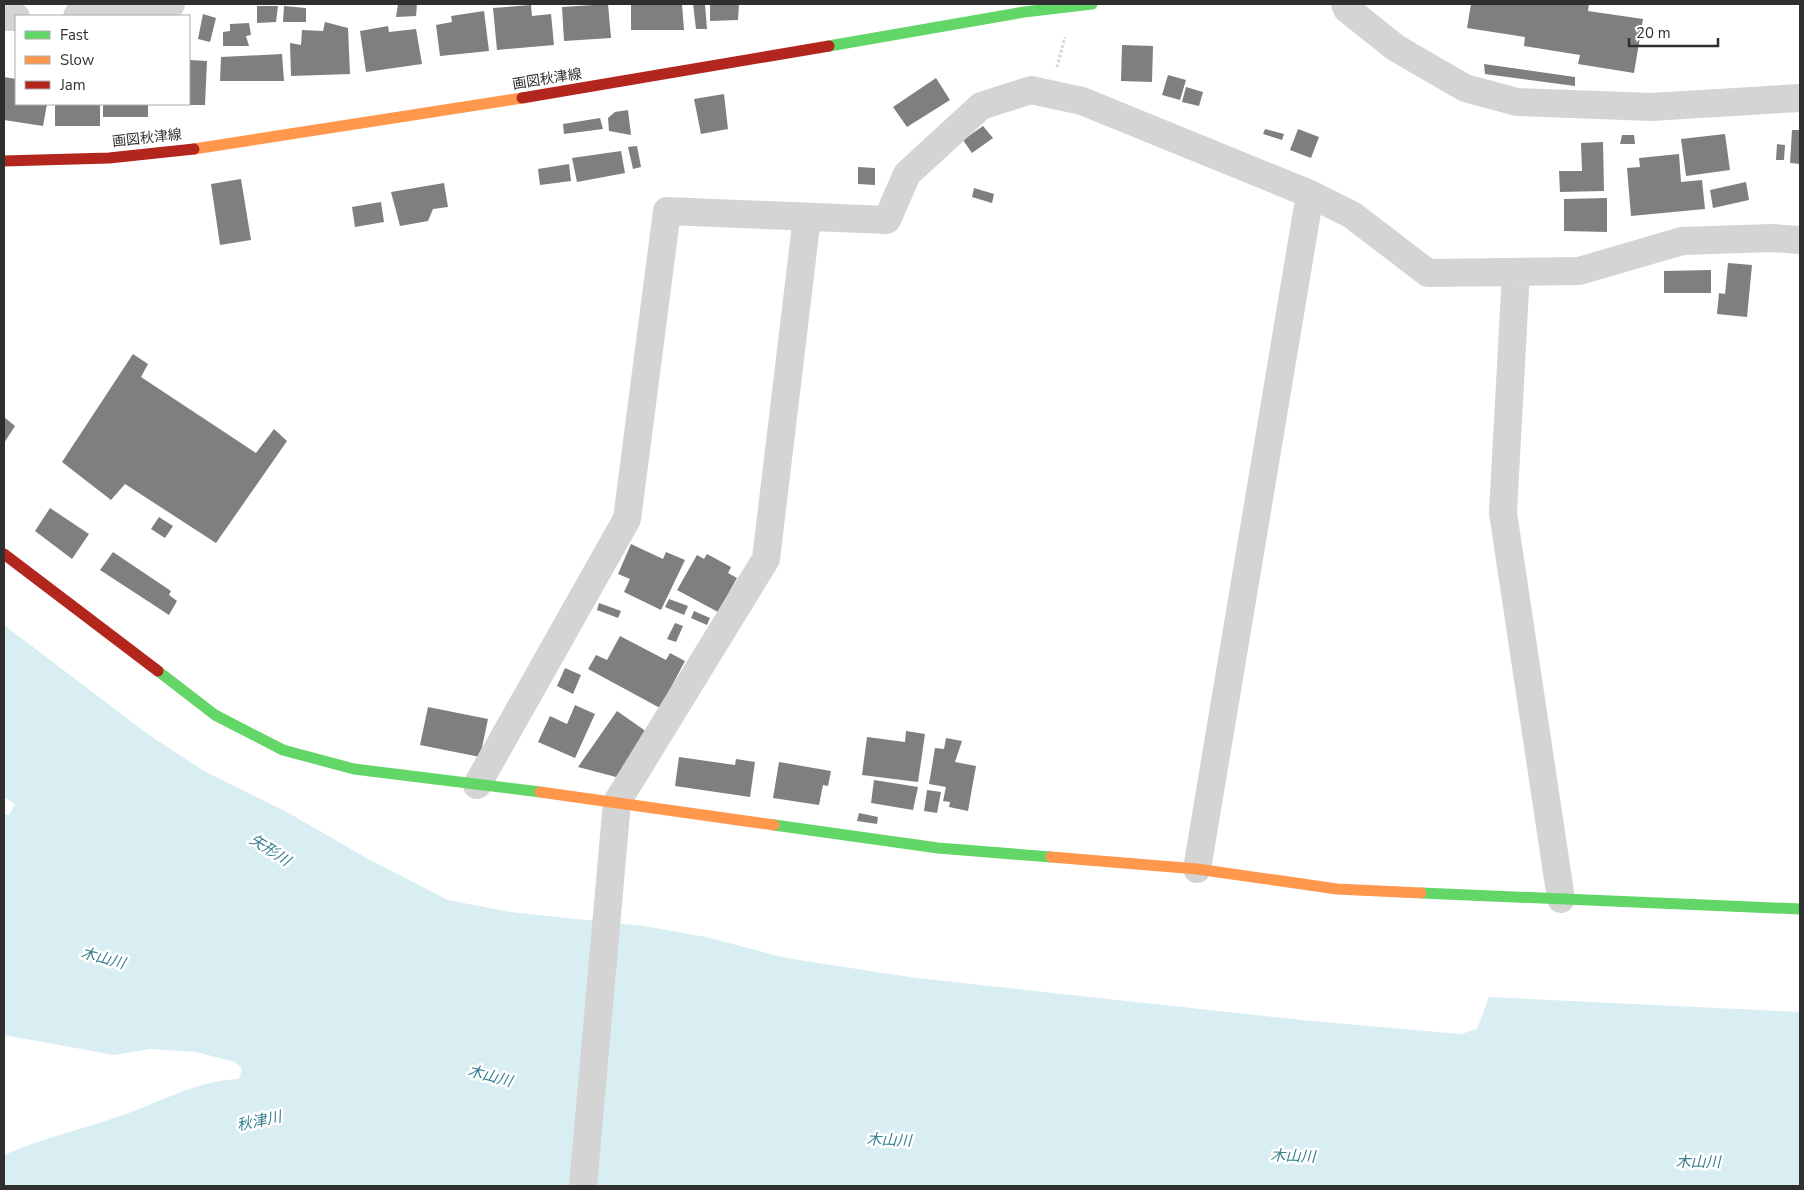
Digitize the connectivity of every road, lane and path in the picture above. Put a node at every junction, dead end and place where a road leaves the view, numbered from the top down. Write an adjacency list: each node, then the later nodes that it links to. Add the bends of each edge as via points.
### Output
1 (171, 4): 6 (street)
2 (1092, 4): 4 (street, 画図秋津線)
3 (1345, 4): 8 (street, via 1396,48 1464,88 1516,102 1651,107)
4 (1074, 6): 5 (street, 画図秋津線); 7 (path)
5 (1024, 8): 9 (street, 画図秋津線, via 562,92 236,144 60,162)
6 (85, 15)
7 (1050, 94): 10 (street, via 1082,101); 11 (street, via 1031,90 981,106 907,174 886,220)
8 (1800, 98)
9 (4, 161)
10 (1310, 194): 13 (street, via 1352,214 1428,273); 17 (street)
11 (807, 217): 15 (street, via 667,211 627,519); 16 (street, via 766,559)
12 (1800, 240): 13 (street, via 1682,241 1579,271)
13 (1516, 272): 18 (street, via 1502,513)
14 (4, 554): 15 (street, via 216,714 283,750 354,769)
15 (476, 785): 16 (street)
16 (617, 802): 17 (street, via 938,848); 20 (street)
17 (1197, 868): 18 (street, via 1336,889)
18 (1561, 899): 19 (street)
19 (1800, 909)
20 (584, 1186)

